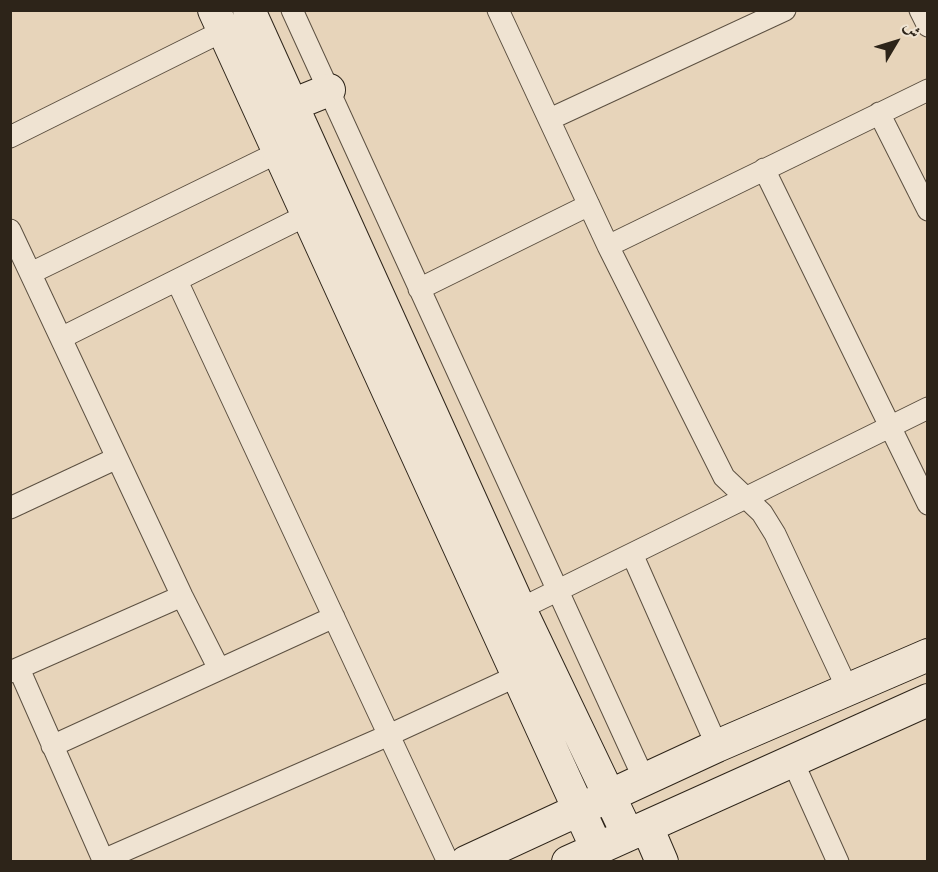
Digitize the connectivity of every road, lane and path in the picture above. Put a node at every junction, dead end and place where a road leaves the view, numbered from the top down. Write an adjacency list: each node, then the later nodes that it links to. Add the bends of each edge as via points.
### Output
1 (249, 10): 10 (main road)
2 (292, 10): 8 (street)
3 (498, 10): 12 (street)
4 (784, 10): 12 (street)
5 (920, 10): 7 (street)
6 (218, 21): 13 (street); 14 (main road)
7 (927, 26)
8 (329, 90): 10 (main road); 23 (street)
9 (927, 90): 11 (street)
10 (292, 105): 34 (main road)
11 (879, 113): 15 (street); 17 (street)
12 (550, 119): 16 (street)
13 (10, 137)
14 (279, 152): 18 (main road); 21 (street)
15 (764, 169): 20 (street); 26 (street)
16 (589, 205): 20 (street); 23 (street)
17 (927, 210)
18 (307, 215): 22 (street); 39 (main road)
19 (10, 230): 21 (street)
20 (608, 246): 28 (street, via 724,477)
21 (31, 273): 24 (street)
22 (177, 281): 24 (street); 35 (street)
23 (419, 288): 32 (street)
24 (61, 338): 27 (street)
25 (927, 408): 26 (street)
26 (890, 427): 28 (street); 29 (street)
27 (117, 458): 30 (street); 33 (street)
28 (746, 498): 31 (street); 40 (street, via 762,513 775,534)
29 (927, 504)
30 (10, 508)
31 (632, 554): 32 (street); 44 (street)
32 (558, 591): 34 (street); 46 (street)
33 (182, 596): 37 (street); 38 (street)
34 (520, 609): 47 (main road)
35 (334, 617): 37 (street); 42 (street)
36 (919, 659): 40 (main road); 41 (main road)
37 (219, 669): 43 (street)
38 (15, 671): 43 (street)
39 (517, 676): 42 (street); 48 (main road)
40 (848, 690): 44 (main road)
41 (927, 700): 45 (main road)
42 (389, 735): 51 (street); 52 (street)
43 (52, 746): 51 (street)
44 (717, 746): 46 (main road)
45 (793, 762): 49 (main road); 56 (street)
46 (644, 779): 47 (main road)
47 (609, 795): 48 (main road); 49 (main road)
48 (578, 809): 50 (main road); 53 (main road)
49 (637, 831): 50 (main road); 55 (main road)
50 (597, 849): 54 (main road)
51 (104, 861)
52 (448, 861)
53 (466, 861)
54 (568, 861)
55 (662, 861)
56 (838, 861)

